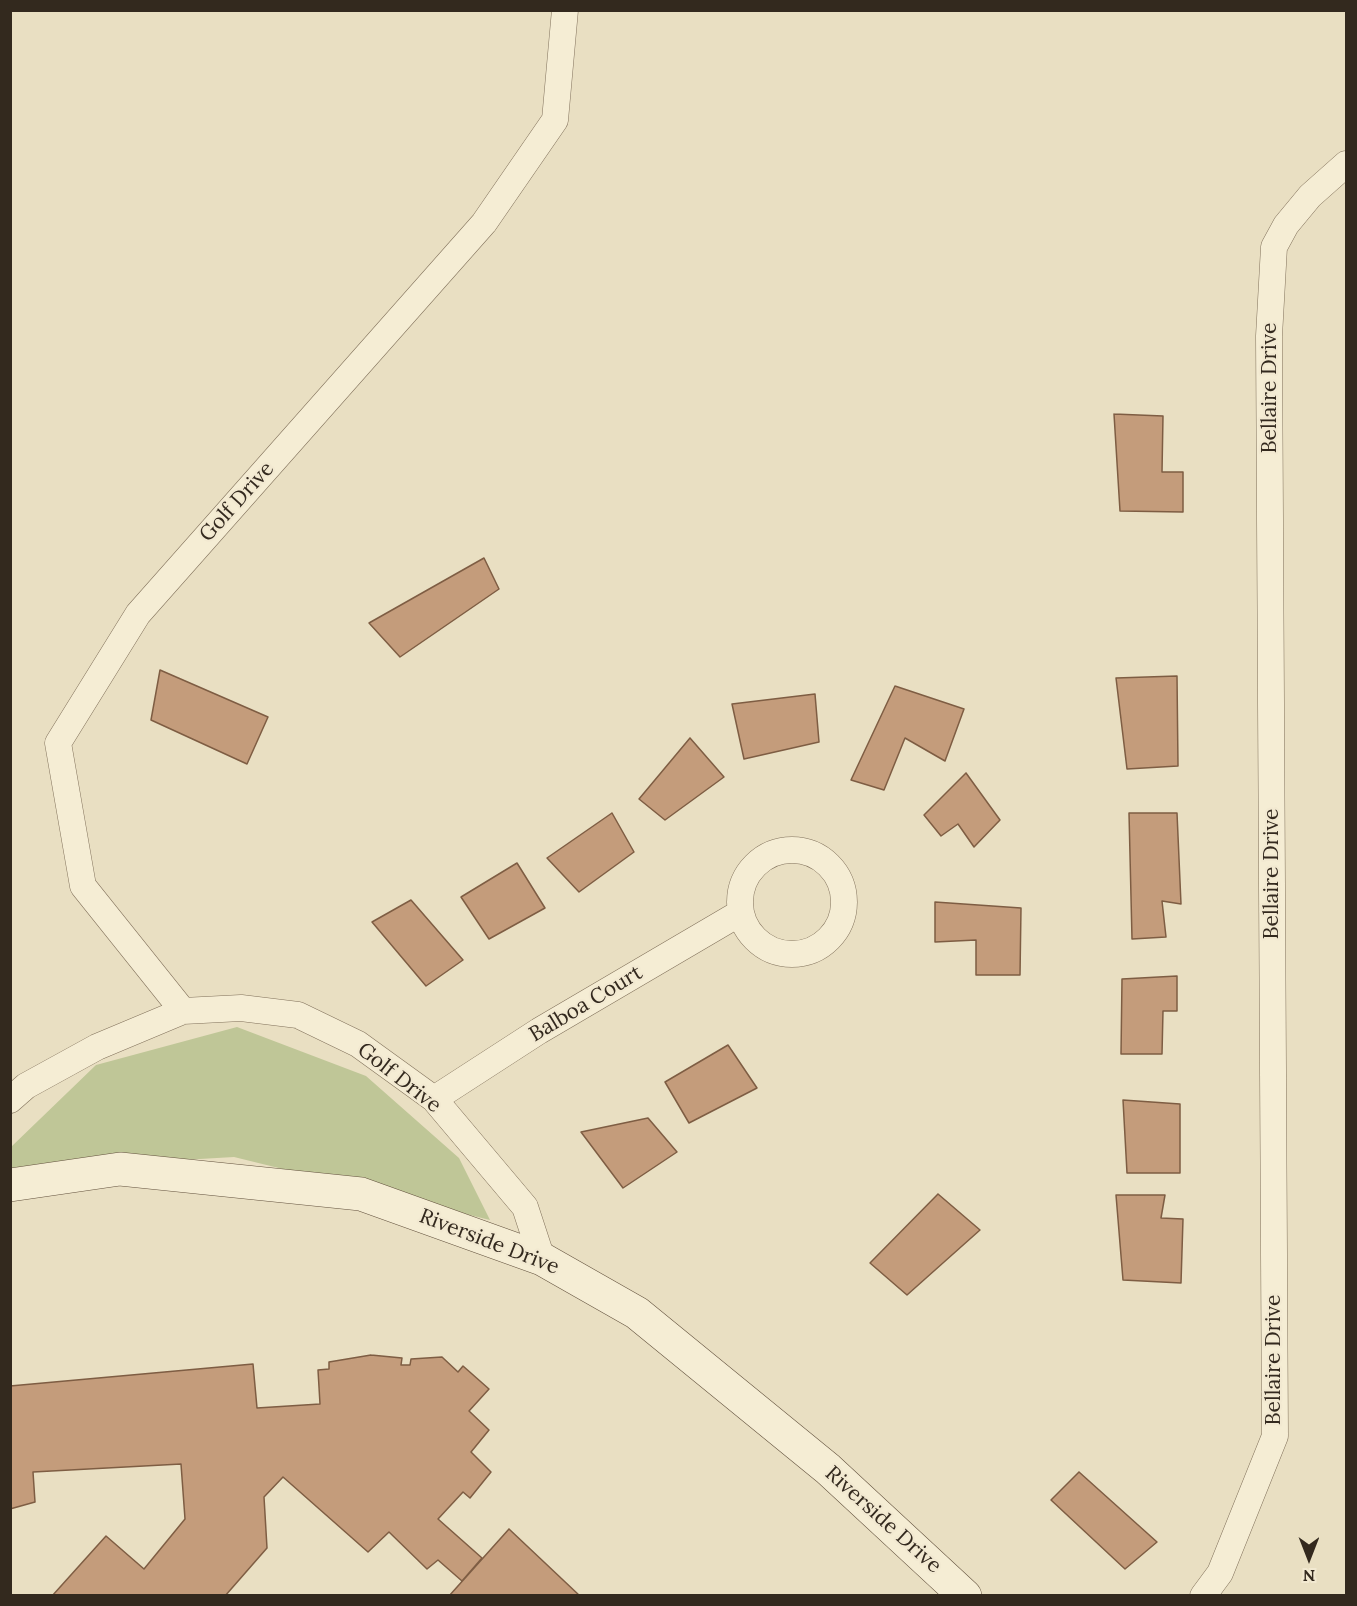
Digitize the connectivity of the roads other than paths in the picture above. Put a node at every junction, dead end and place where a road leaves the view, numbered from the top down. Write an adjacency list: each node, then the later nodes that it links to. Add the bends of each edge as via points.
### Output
1 (566, 10): 4 (street, Golf Drive, via 555,120 484,223 138,614 58,743 82,886)
2 (1347, 164): 10 (street, Bellaire Drive, via 1310,196 1274,247 1269,348 1275,1436 1220,1573)
3 (740, 913): 3 (street, via 758,942 788,955 820,947 833,935 845,904 835,871 821,858 805,851 788,850 770,854 755,864 745,878); 5 (street, Balboa Court, via 539,1031)
4 (183, 1011): 5 (street, Golf Drive, via 242,1008 297,1015 358,1044); 6 (street, Golf Drive, via 97,1047 26,1086)
5 (434, 1099): 8 (street, Golf Drive, via 525,1207)
6 (10, 1100)
7 (10, 1185): 8 (main road, Riverside Drive, via 120,1169 362,1194)
8 (543, 1259): 9 (main road, Riverside Drive, via 637,1313 828,1469)
9 (965, 1596)
10 (1203, 1596)

